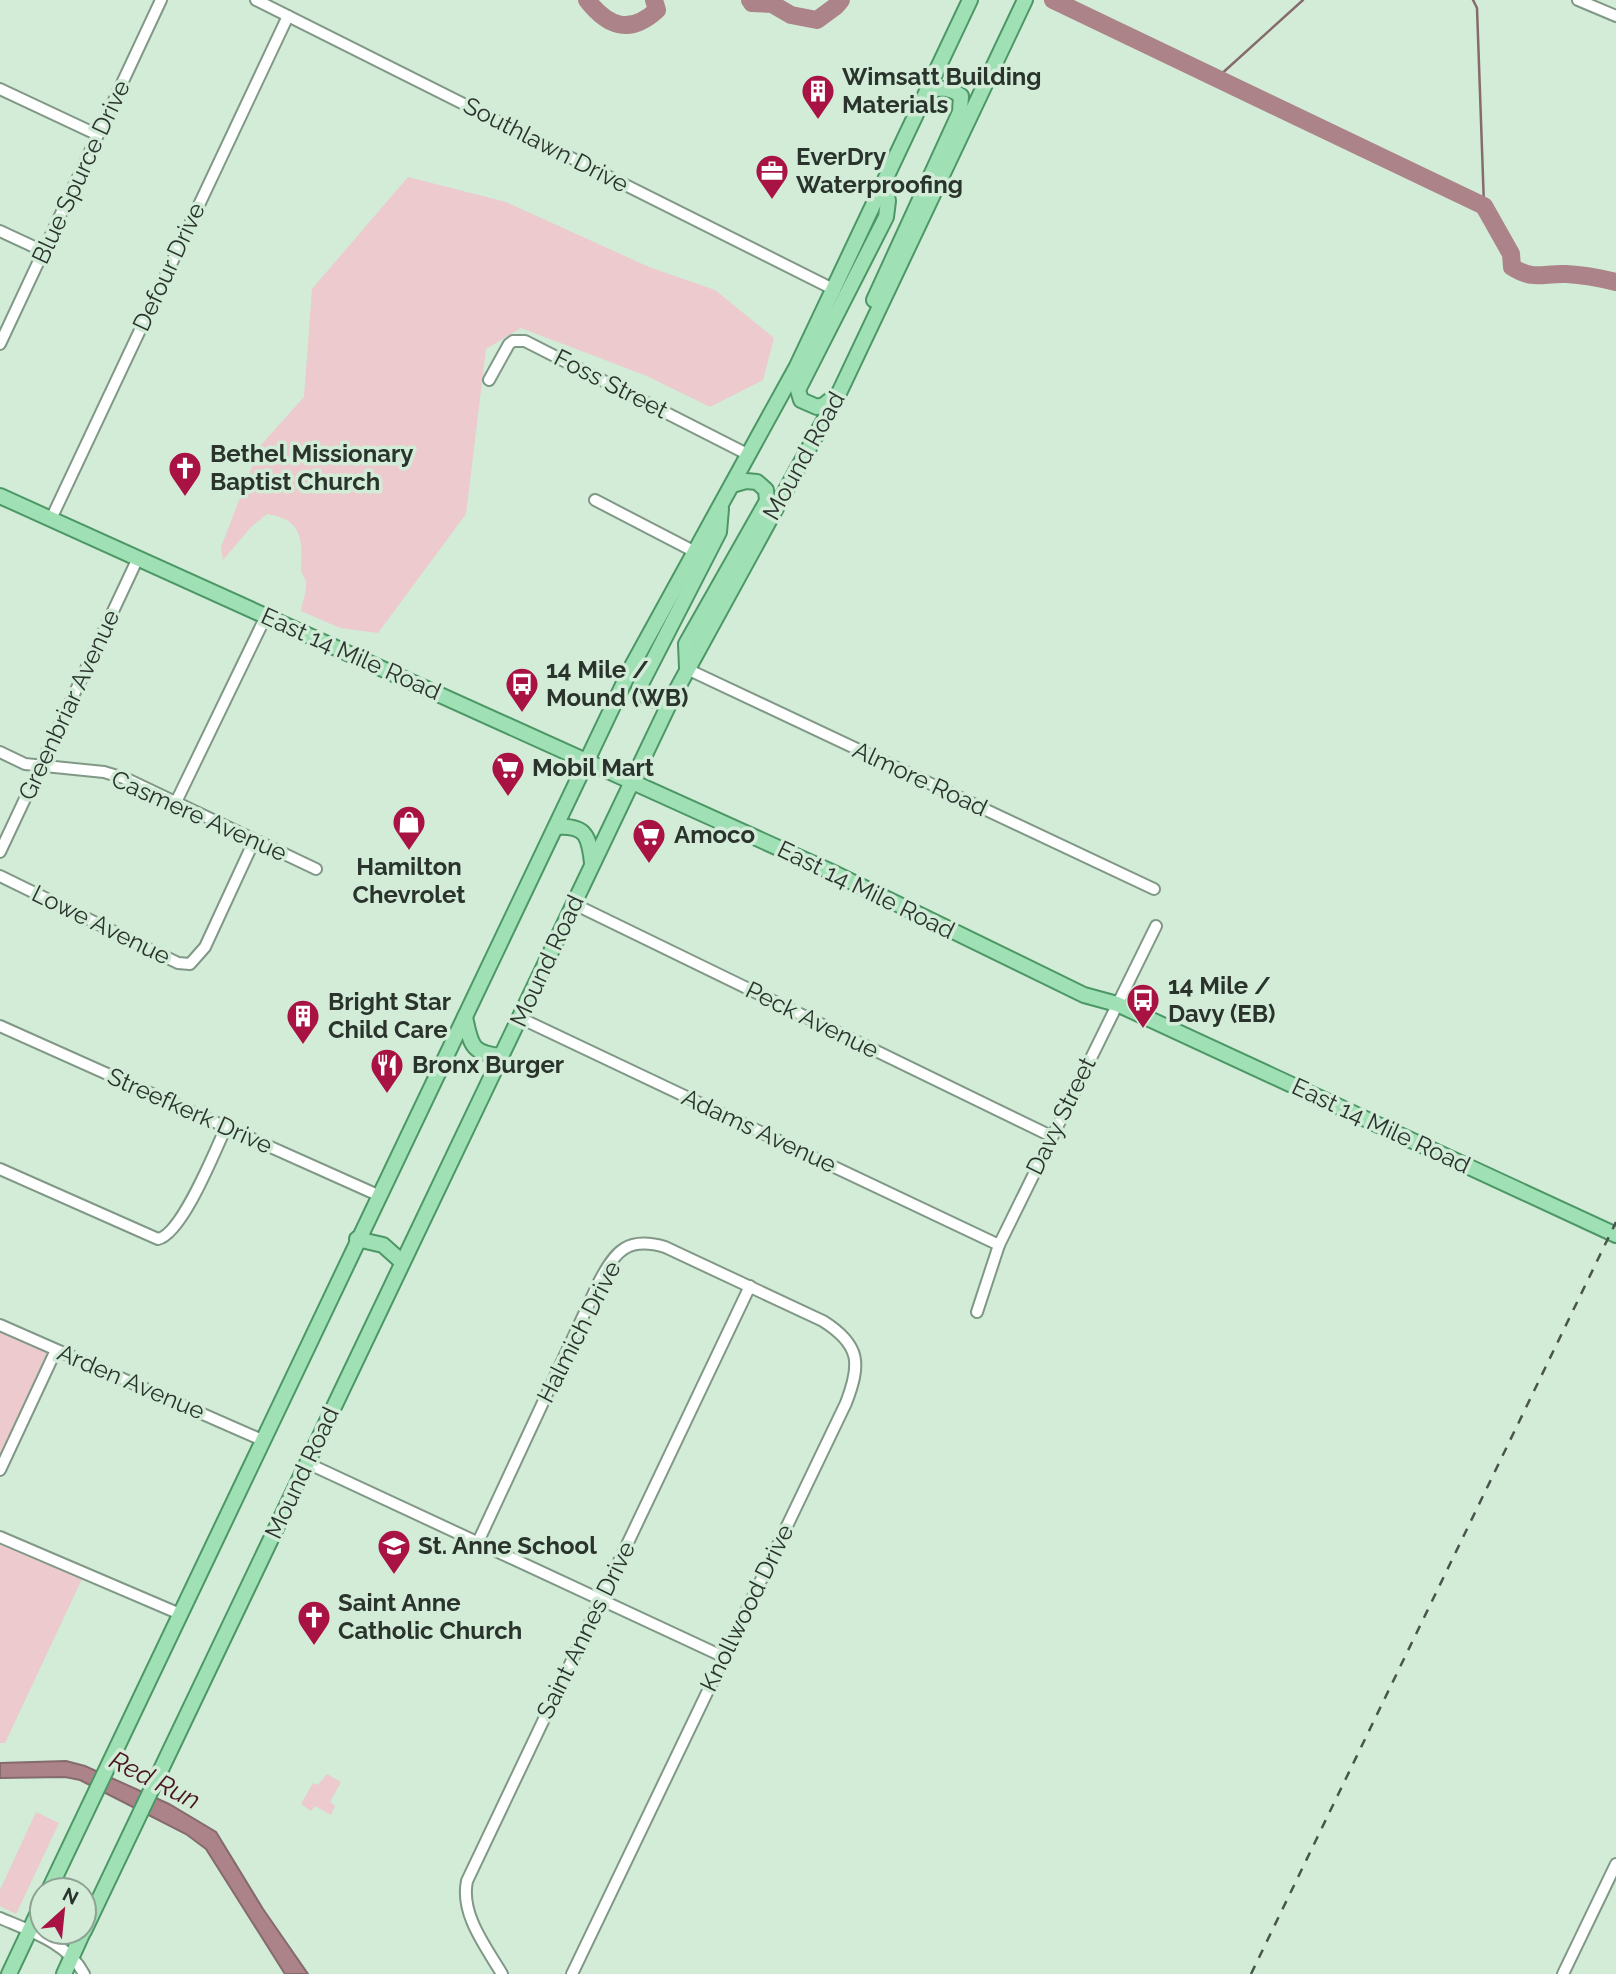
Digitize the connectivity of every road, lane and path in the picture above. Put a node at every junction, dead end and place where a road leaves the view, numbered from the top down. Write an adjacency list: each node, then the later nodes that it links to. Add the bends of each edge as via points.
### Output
1 (161, 0): 10 (street, Blue Spurce Drive)
2 (256, 0): 6 (street, Southlawn Drive)
3 (971, 0): 9 (main road, Mound Road)
4 (1025, 0): 15 (main road, Mound Road)
5 (1578, 0): 7 (street)
6 (288, 16): 14 (street, Southlawn Drive); 23 (street, Defour Drive)
7 (1616, 16)
8 (0, 89): 10 (street)
9 (928, 90): 11 (main road, Mound Road); 15 (main road, via 954,90 961,96 961,112 874,295)
10 (98, 135): 13 (street, Blue Spurce Drive)
11 (885, 182): 14 (main road, Mound Road); 18 (main road, via 886,217 798,390 801,400 817,407)
12 (0, 231): 13 (street)
13 (43, 251): 16 (street, Blue Spurce Drive)
14 (835, 290): 19 (main road, Mound Road)
15 (868, 332): 18 (main road, Mound Road)
16 (0, 344)
17 (489, 380): 19 (street, Foss Street, via 509,344 525,341)
18 (839, 393): 27 (main road, Mound Road)
19 (750, 455): 20 (main road, Mound Road)
20 (733, 485): 24 (main road, Mound Road); 27 (main road, via 757,482 765,490 766,501 686,644)
21 (0, 496): 23 (main road, East 14 Mile Road)
22 (595, 500): 24 (street)
23 (51, 519): 25 (main road, East 14 Mile Road)
24 (700, 554): 28 (main road, via 639,688 658,702); 30 (main road, Mound Road, via 632,666)
25 (138, 558): 26 (main road, East 14 Mile Road); 31 (street, Greenbriar Avenue)
26 (266, 616): 30 (main road, East 14 Mile Road); 33 (street)
27 (687, 669): 28 (main road, Mound Road); 40 (street, Almore Road)
28 (671, 699): 32 (main road, Mound Road)
29 (0, 752): 31 (street, Casmere Avenue, via 25,764)
30 (588, 761): 32 (main road, East 14 Mile Road); 34 (main road, Mound Road)
31 (40, 765): 33 (street, Casmere Avenue, via 104,772); 36 (street, Greenbriar Avenue)
32 (633, 780): 37 (main road, Mound Road); 43 (main road, East 14 Mile Road, via 1084,995)
33 (176, 802): 35 (street, Casmere Avenue)
34 (556, 827): 37 (main road, via 581,831 589,842); 44 (main road, Mound Road)
35 (254, 841): 38 (street, Casmere Avenue); 39 (street, Lowe Avenue, via 205,947 190,964 178,963)
36 (0, 852)
37 (592, 864): 41 (main road, Mound Road)
38 (316, 869)
39 (0, 876)
40 (1154, 889)
41 (574, 904): 45 (main road, Mound Road); 49 (street, Peck Avenue)
42 (1156, 926): 43 (street, Davy Street)
43 (1117, 1004): 49 (street, Davy Street); 52 (main road, East 14 Mile Road)
44 (465, 1017): 47 (main road, via 474,1047 484,1054); 51 (main road, Mound Road)
45 (520, 1018): 47 (main road, Mound Road); 54 (street, Adams Avenue)
46 (0, 1027): 48 (street, Streefkerk Drive)
47 (502, 1056): 55 (main road, Mound Road)
48 (226, 1127): 50 (street, via 179,1221 168,1236 158,1239); 51 (street, Streefkerk Drive)
49 (1051, 1136): 54 (street, Davy Street)
50 (0, 1169)
51 (380, 1196): 53 (main road, Mound Road)
52 (1616, 1235)
53 (357, 1239): 55 (main road, via 383,1245); 60 (main road, Mound Road)
54 (999, 1245): 57 (street, Davy Street)
55 (402, 1262): 61 (main road, Mound Road)
56 (750, 1286): 64 (street, Halmich Drive, via 652,1243 634,1244 616,1254); 65 (street, Saint Annes Drive); 67 (street, Knollwood Drive, via 838,1331 852,1347 856,1368 846,1403)
57 (977, 1312)
58 (0, 1325): 59 (street, Arden Avenue)
59 (56, 1350): 60 (street, Arden Avenue); 62 (street)
60 (262, 1440): 66 (main road, Mound Road)
61 (307, 1463): 64 (street); 70 (main road, Mound Road)
62 (0, 1470)
63 (0, 1537): 66 (street)
64 (478, 1542): 65 (street)
65 (601, 1600): 67 (street); 80 (street, Saint Annes Drive, via 467,1881 464,1896 469,1912)
66 (180, 1614): 69 (main road, Mound Road)
67 (724, 1657): 81 (street, Knollwood Drive)
68 (1616, 1864): 82 (street)
69 (56, 1876)
70 (98, 1901)
71 (0, 1918): 72 (street)
72 (28, 1931)
73 (28, 1933): 77 (main road)
74 (55, 1946): 76 (street)
75 (77, 1946): 76 (main road, Mound Road)
76 (72, 1956): 78 (main road, Mound Road); 79 (street)
77 (9, 1974)
78 (64, 1974)
79 (84, 1974)
80 (502, 1974)
81 (572, 1974)
82 (1563, 1974)

